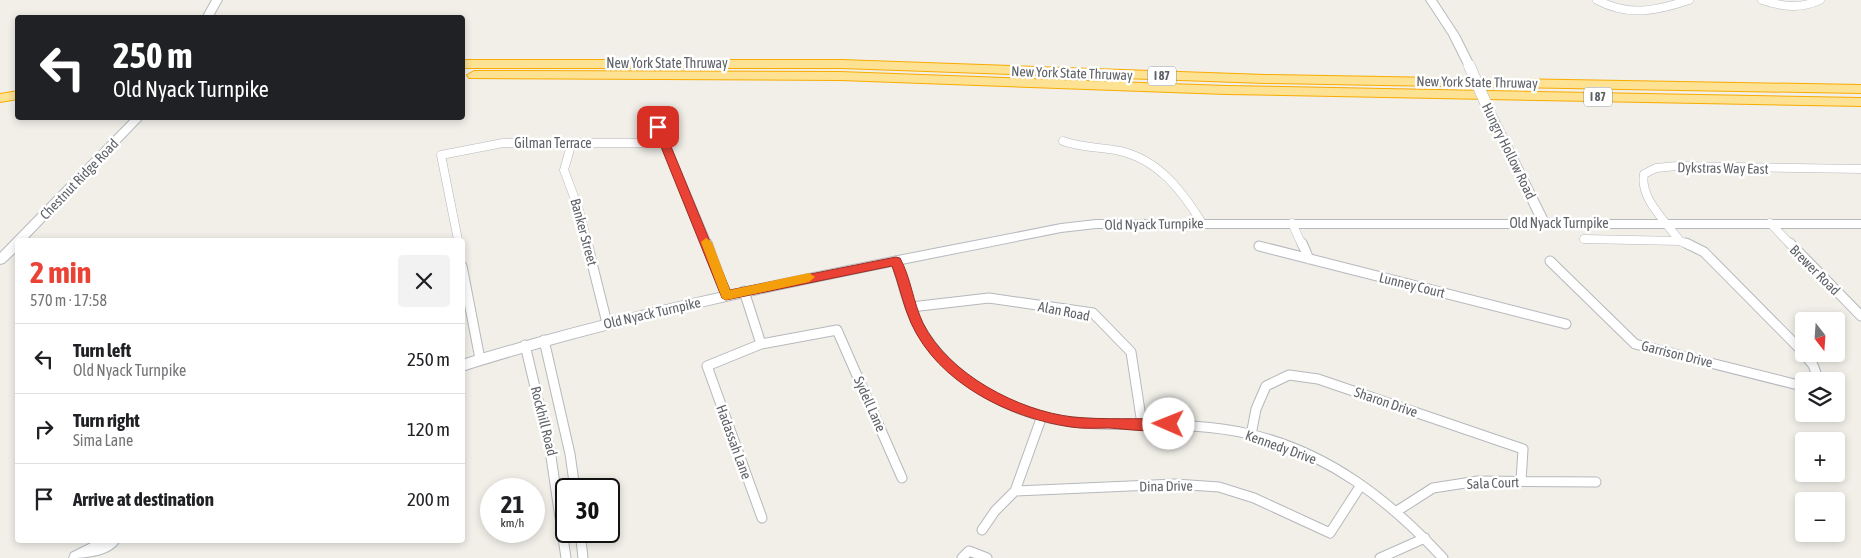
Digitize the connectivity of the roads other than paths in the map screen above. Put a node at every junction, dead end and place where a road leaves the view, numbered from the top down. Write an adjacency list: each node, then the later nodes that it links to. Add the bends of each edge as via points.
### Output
1 (217, 0): 7 (street)
2 (1431, 0): 25 (street, Hungry Hollow Road, bridge, via 1469,65)
3 (1597, 0): 4 (street, via 1615,8 1641,13)
4 (1689, 0)
5 (1762, 0): 6 (street, via 1799,7)
6 (1820, 0)
7 (209, 15)
8 (465, 64): 10 (highway, New York State Thruway / I 87, via 841,64 1275,79)
9 (465, 75): 13 (highway, New York State Thruway / I 87, via 832,76 1226,90)
10 (1861, 89)
11 (15, 96): 12 (highway)
12 (0, 98)
13 (1861, 102)
14 (15, 106): 15 (highway)
15 (0, 109)
16 (136, 120): 28 (street, Chestnut Ridge Road)
17 (658, 127): 20 (street)
18 (1063, 141): 23 (street, via 1142,157 1177,186)
19 (572, 142): 20 (street, Gilman Terrace); 29 (street, Gilman Terrace, via 502,143 441,155); 43 (street, Banker Street, via 564,170 579,210)
20 (665, 143): 40 (street)
21 (1861, 169): 22 (street, Dykstras Way East, via 1656,168 1644,174 1642,184)
22 (1668, 222): 25 (street, Old Nyack Turnpike); 26 (street, Old Nyack Turnpike); 31 (street)
23 (1202, 223): 24 (street, Old Nyack Turnpike); 36 (street, Old Nyack Turnpike, via 1096,224 1061,228)
24 (1292, 223): 25 (street, Old Nyack Turnpike); 34 (street)
25 (1544, 223)
26 (1770, 223): 27 (street, Old Nyack Turnpike); 42 (street, Brewer Road)
27 (1861, 224)
28 (21, 238)
29 (458, 238)
30 (1584, 239): 31 (street)
31 (1680, 241): 50 (street, via 1704,252 1800,349)
32 (15, 244): 35 (street, Chestnut Ridge Road)
33 (1259, 246): 34 (street, Lunney Court)
34 (1308, 259): 44 (street, Lunney Court)
35 (0, 260)
36 (896, 261): 39 (street, Old Nyack Turnpike); 41 (street, Kennedy Drive)
37 (1550, 261): 51 (street, Garrison Drive, via 1636,344)
38 (465, 282): 48 (street)
39 (744, 291): 40 (street, Old Nyack Turnpike); 46 (street)
40 (726, 295): 43 (street, Old Nyack Turnpike)
41 (911, 308): 52 (street, Kennedy Drive, via 927,340 942,359 964,378 989,395); 53 (street, Alan Road, via 989,298 1093,313 1131,352)
42 (1861, 316)
43 (607, 323): 45 (street, Old Nyack Turnpike)
44 (1566, 324)
45 (544, 340): 47 (street, Old Nyack Turnpike); 55 (street, Rockhill Road)
46 (762, 344): 56 (street, Sydell Lane, via 837,330); 62 (street, Hadassah Lane, via 707,366)
47 (525, 345): 48 (street, Old Nyack Turnpike); 68 (street, Rockhill Road, via 553,459)
48 (480, 359): 49 (street, Old Nyack Turnpike)
49 (465, 365)
50 (1816, 372)
51 (1795, 384)
52 (1042, 416): 53 (street, Kennedy Drive, via 1073,422); 60 (street)
53 (1142, 424): 54 (street, Kennedy Drive, via 1214,428)
54 (1251, 435): 57 (street, Sharon Drive, via 1256,408 1266,386 1289,375 1318,379 1523,449); 59 (street, Kennedy Drive, via 1325,464)
55 (573, 478)
56 (902, 478)
57 (1521, 481): 58 (street, Sala Court); 61 (street, Sala Court, via 1478,481 1433,488)
58 (1596, 482)
59 (1361, 485): 60 (street, Dina Drive, via 1330,533 1254,498 1219,487 1175,484); 61 (street, Kennedy Drive)
60 (1015, 491): 63 (street)
61 (1397, 510): 64 (street, Kennedy Drive)
62 (762, 518)
63 (982, 530)
64 (1425, 538): 72 (street); 73 (street, Kennedy Drive)
65 (106, 543): 67 (street)
66 (581, 543): 69 (street)
67 (77, 558)
68 (566, 558)
69 (583, 558)
70 (962, 558): 71 (street, via 969,550)
71 (987, 558)
72 (1380, 558)
73 (1444, 558)

